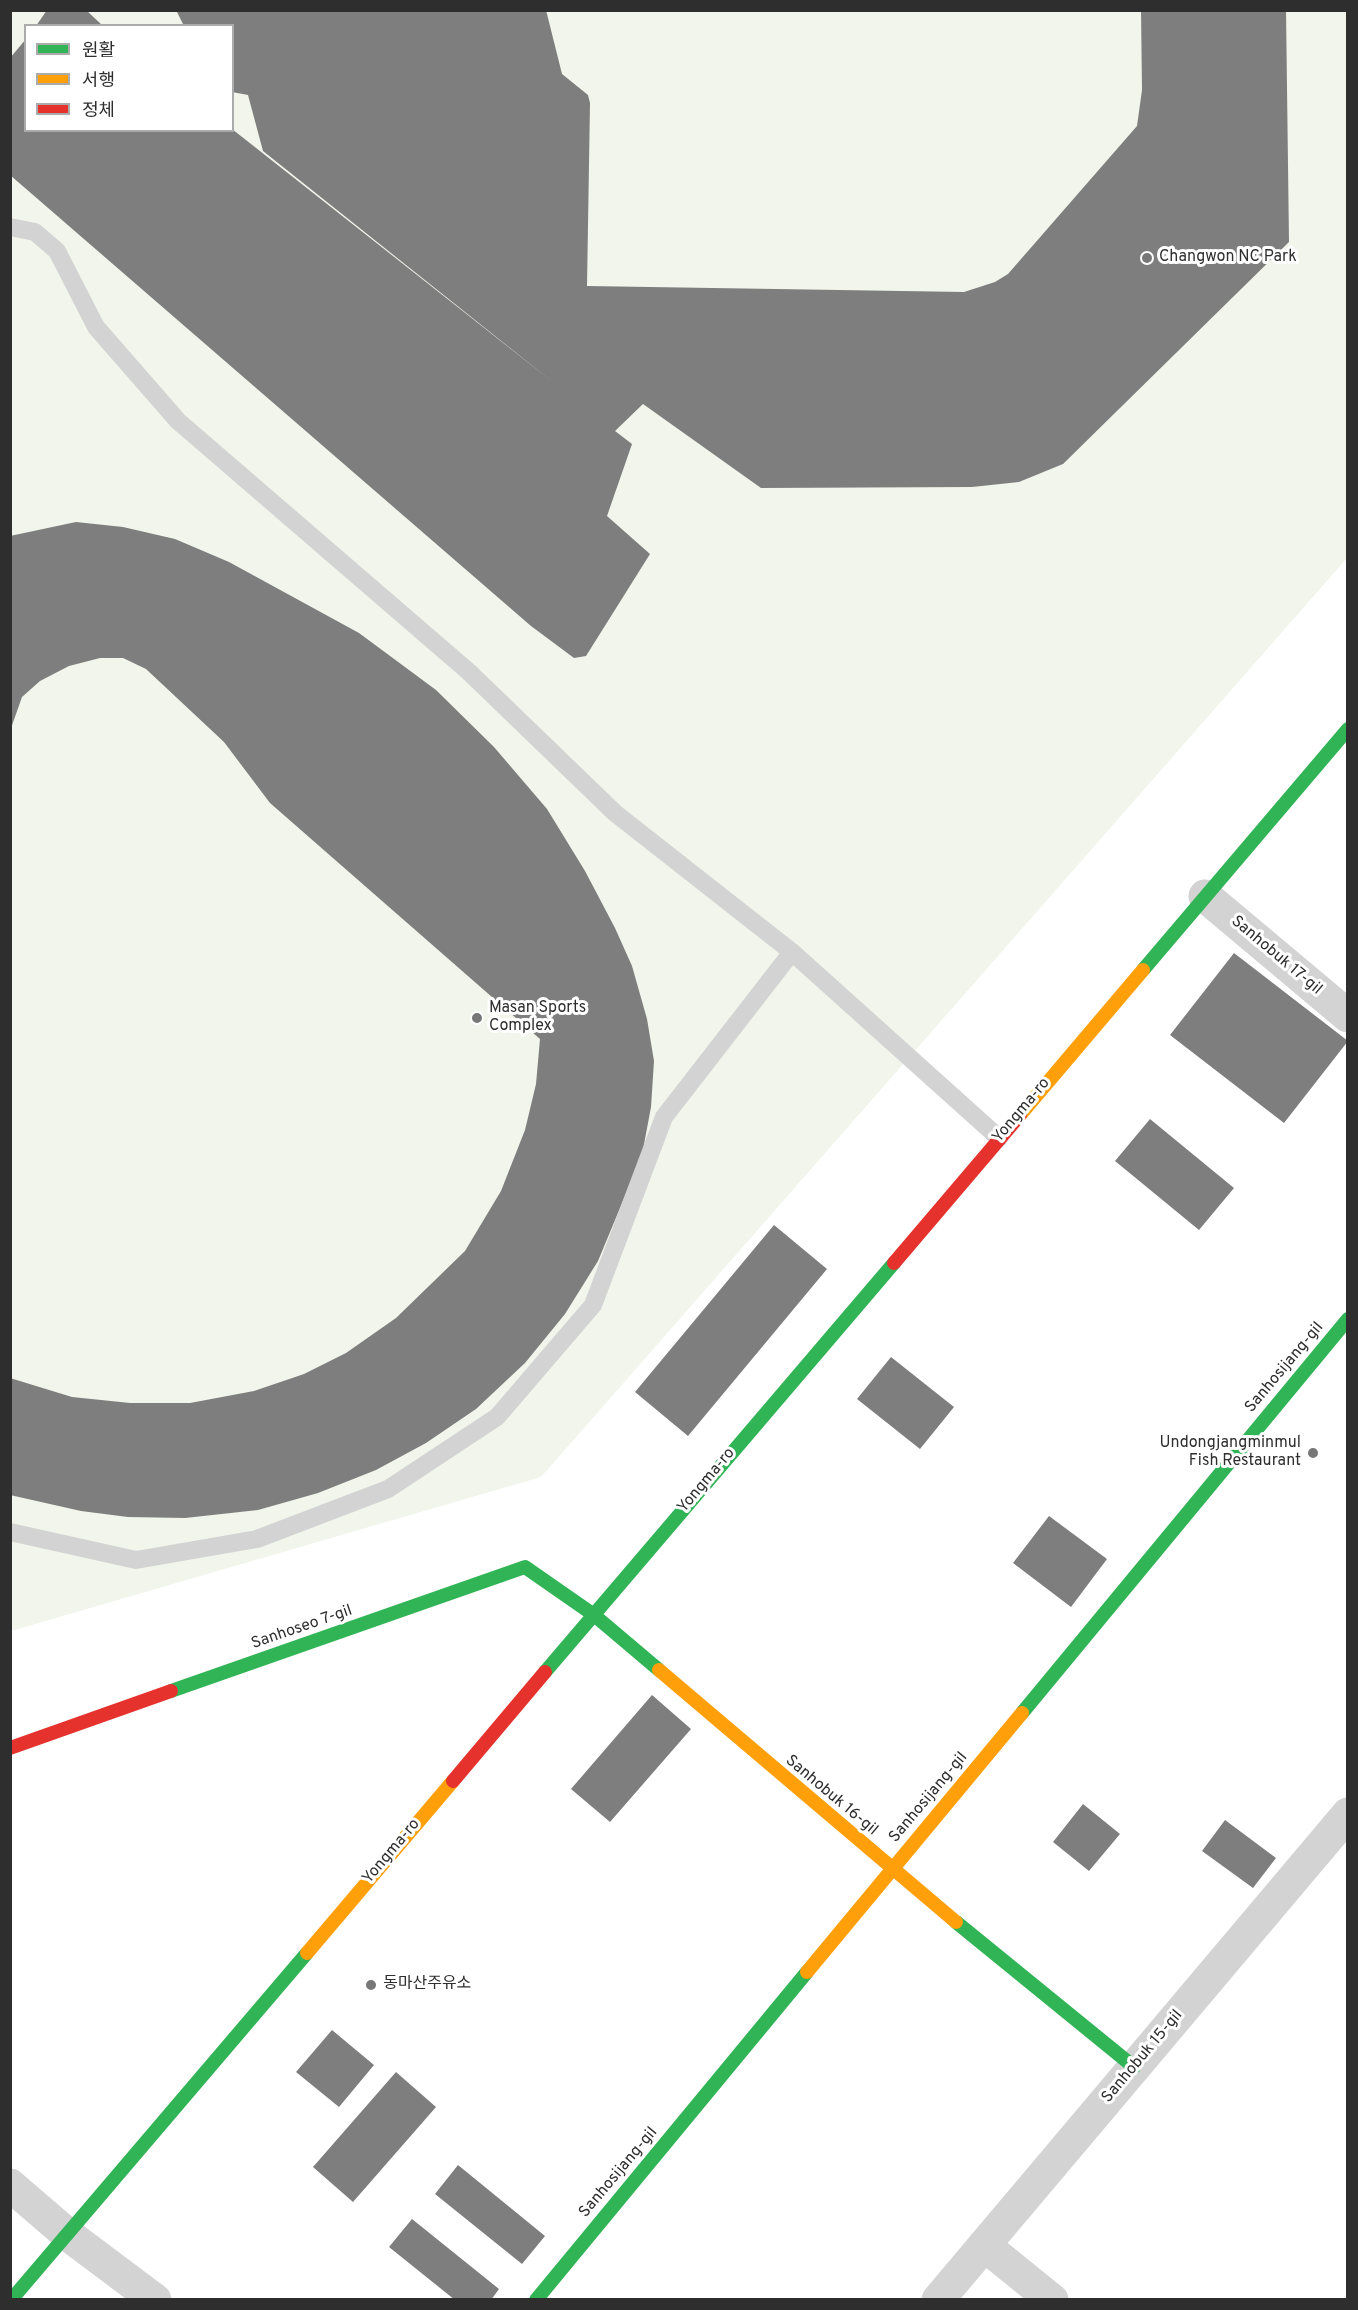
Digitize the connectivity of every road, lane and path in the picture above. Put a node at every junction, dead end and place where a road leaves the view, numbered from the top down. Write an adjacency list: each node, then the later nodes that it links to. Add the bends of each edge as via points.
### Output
1 (10, 227): 4 (lane, via 35,232 57,251 96,327 178,420 469,672 615,813)
2 (1347, 729): 3 (street, Yongma-ro)
3 (1205, 896): 5 (street, Sanhobuk 17-gil); 6 (street, Yongma-ro)
4 (792, 952): 6 (lane); 8 (lane, via 664,1117 592,1305 497,1417 388,1489 257,1539 136,1560)
5 (1347, 1016)
6 (999, 1138): 9 (street, Yongma-ro)
7 (1347, 1318): 12 (street, Sanhosijang-gil)
8 (10, 1532)
9 (594, 1615): 10 (street, Sanhoseo 7-gil, via 525,1567); 12 (street, Sanhobuk 16-gil); 15 (street, Yongma-ro)
10 (10, 1748)
11 (1347, 1814): 13 (street, Sanhobuk 15-gil)
12 (892, 1869): 13 (street, Sanhobuk 16-gil); 19 (street, Sanhosijang-gil)
13 (1134, 2067): 16 (street, Sanhobuk 15-gil)
14 (10, 2185): 15 (street)
15 (67, 2234): 17 (street, Yongma-ro); 18 (street)
16 (984, 2245): 20 (street, Sanhobuk 15-gil); 21 (street)
17 (11, 2300)
18 (155, 2300)
19 (536, 2300)
20 (938, 2300)
21 (1052, 2300)

